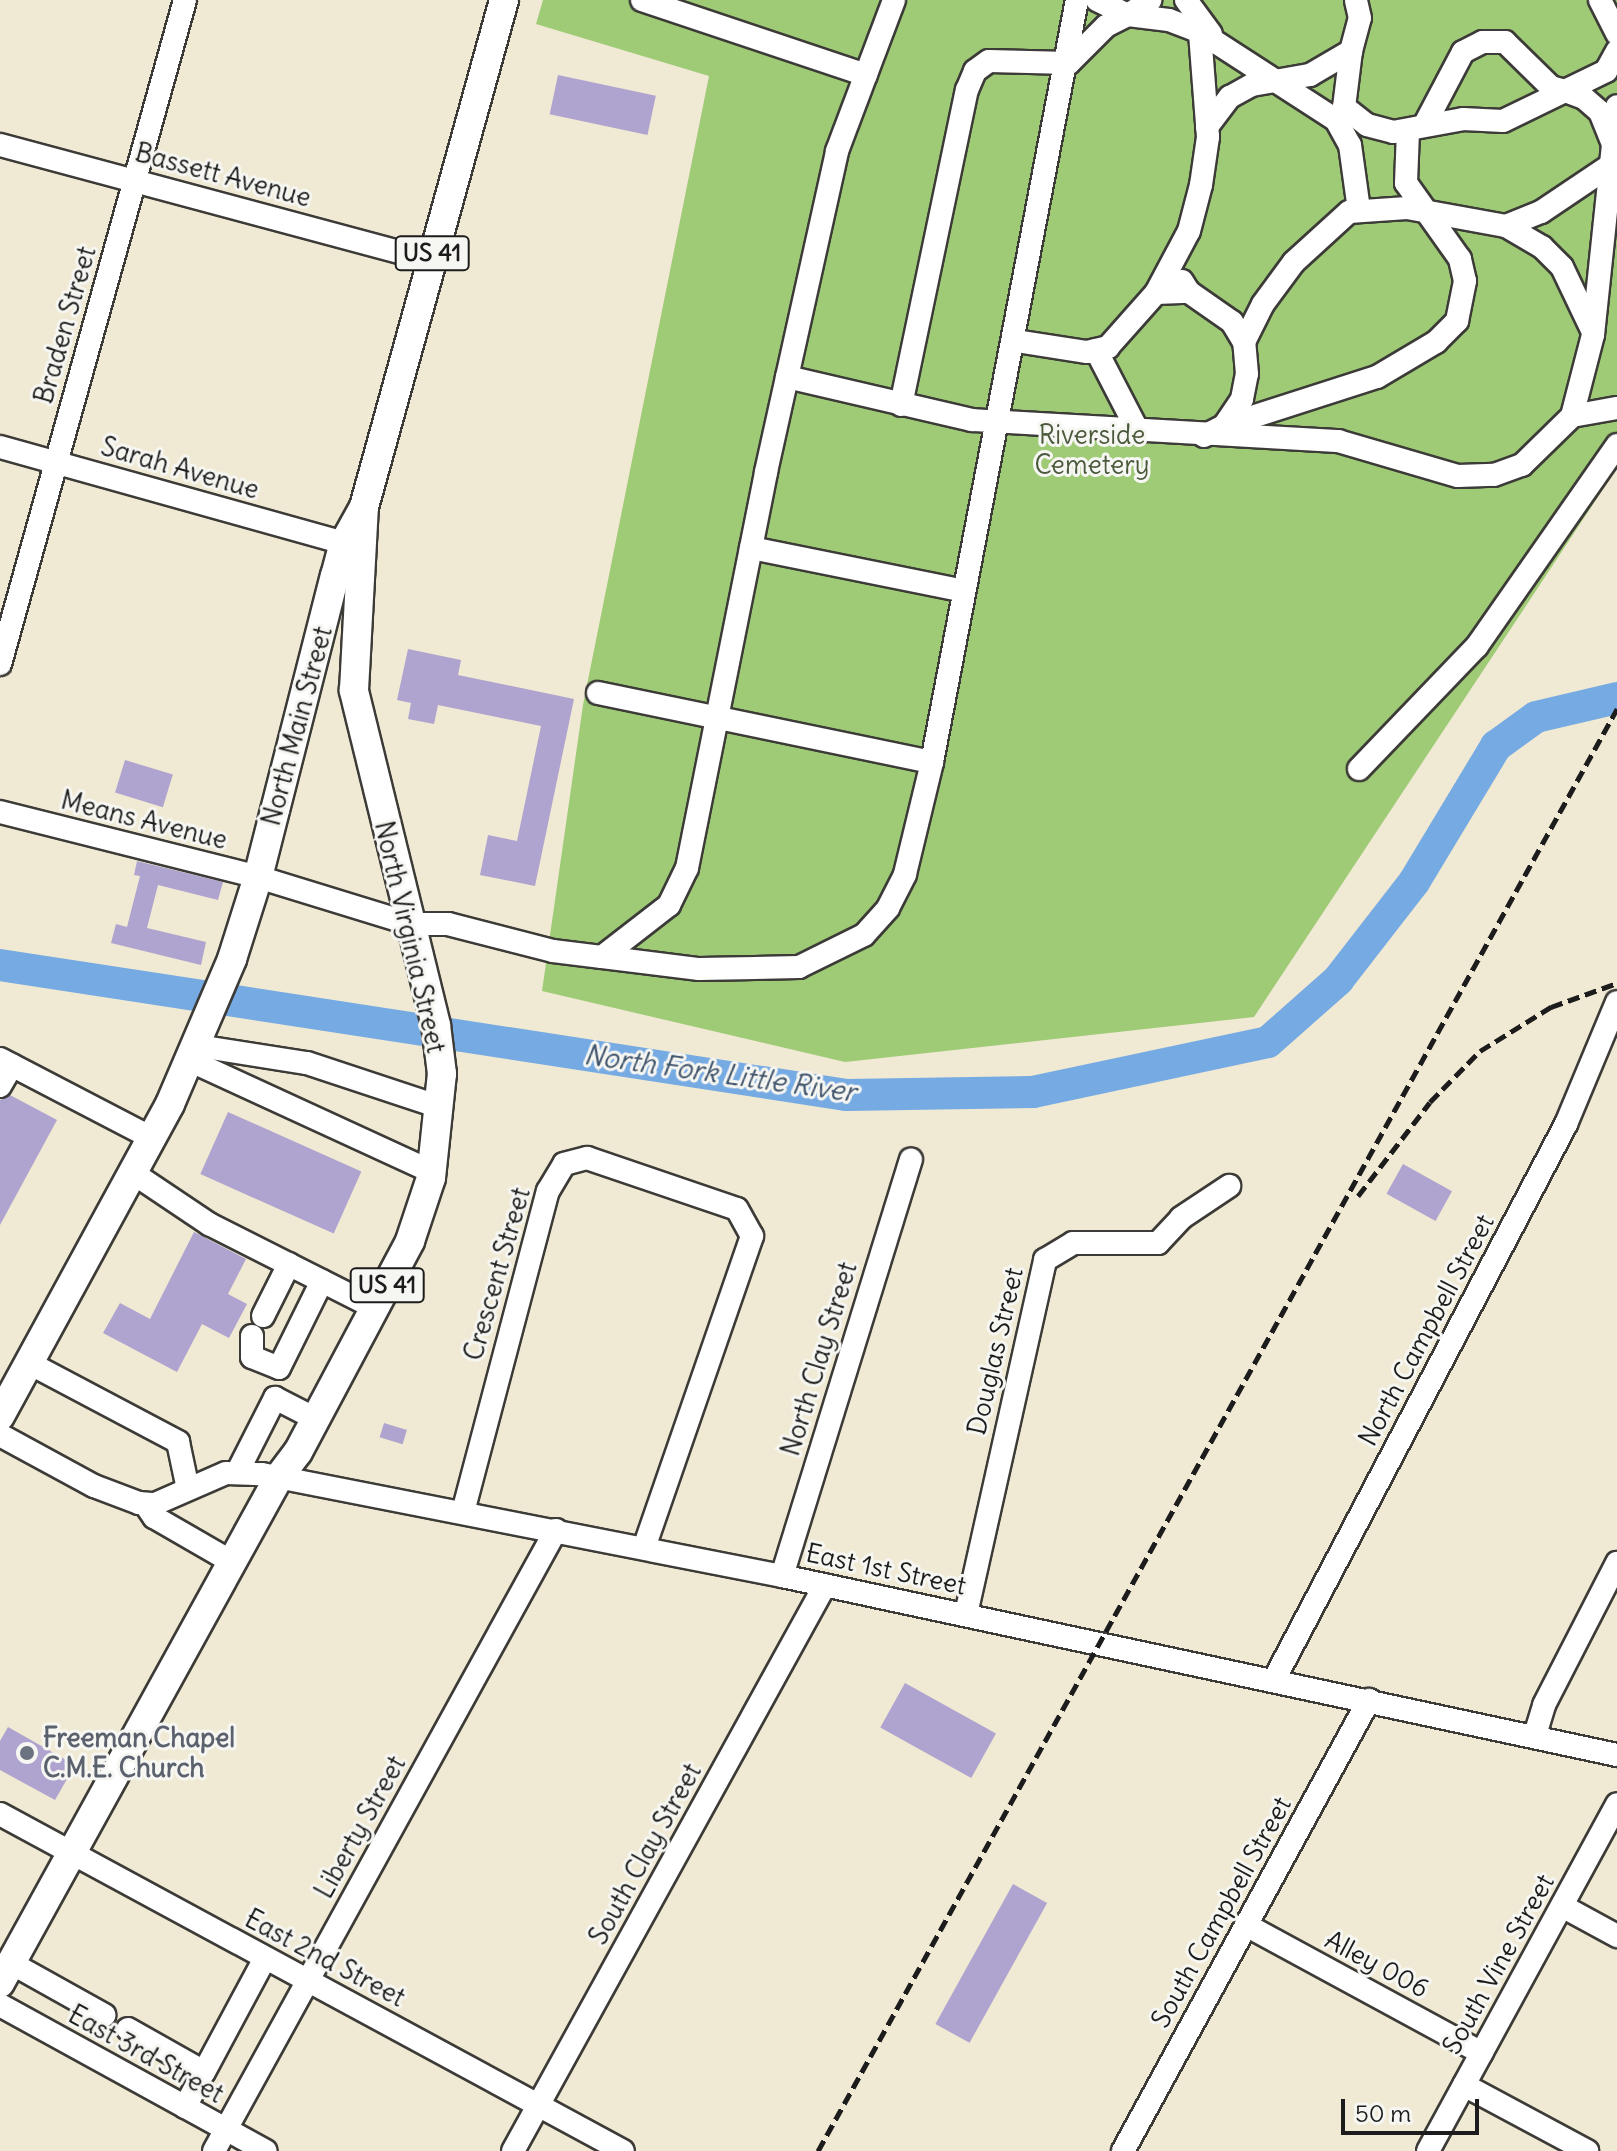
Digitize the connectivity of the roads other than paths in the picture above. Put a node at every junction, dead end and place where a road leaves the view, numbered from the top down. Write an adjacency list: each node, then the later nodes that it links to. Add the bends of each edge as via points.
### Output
1 (185, 0): 25 (street, Braden Street)
2 (504, 0): 29 (main road, North Main Street / US 41)
3 (642, 0): 17 (street)
4 (894, 0): 17 (street)
5 (1077, 0): 16 (street, Means Avenue)
6 (1097, 0): 11 (street)
7 (1150, 0): 11 (street)
8 (1186, 0): 13 (street)
9 (1600, 0): 12 (street)
10 (1363, 6): 14 (street)
11 (1128, 15): 13 (street, via 1169,20); 16 (street, via 1106,26)
12 (1613, 18)
13 (1208, 35): 18 (street); 21 (street)
14 (1351, 51): 18 (street, via 1310,75); 22 (street, via 1344,107 1367,125)
15 (1617, 51): 19 (street, via 1606,71)
16 (1069, 63): 34 (street, Means Avenue); 39 (street, via 1003,58 975,71 939,214)
17 (866, 75): 38 (street, via 837,151)
18 (1270, 82): 21 (street, via 1230,97); 26 (street, via 1336,120 1350,145)
19 (1565, 91): 22 (street, via 1503,121); 22 (street, via 1551,87 1505,42 1483,42 1463,52); 24 (street, via 1600,112)
20 (1617, 106): 24 (street)
21 (1207, 127): 30 (street, via 1201,185)
22 (1416, 128): 27 (street, via 1406,183)
23 (0, 145): 25 (street, Bassett Avenue)
24 (1614, 156): 28 (street, via 1541,212); 33 (street)
25 (135, 179): 29 (street, Bassett Avenue); 49 (street, Braden Street)
26 (1359, 210): 27 (street, via 1377,206); 35 (street, via 1330,228 1294,262)
27 (1424, 211): 28 (street); 40 (street, via 1460,259 1465,281 1457,321 1436,342 1377,377)
28 (1506, 226): 33 (street, via 1542,247 1562,267)
29 (430, 260): 50 (main road, North Main Street / US 41)
30 (1174, 266): 31 (street); 32 (street)
31 (1189, 292): 32 (street); 35 (street, via 1215,306)
32 (1156, 293): 36 (street, via 1128,330)
33 (1593, 335): 42 (street)
34 (1016, 341): 36 (street); 43 (street, Means Avenue)
35 (1244, 342): 37 (street)
36 (1096, 350): 45 (street)
37 (1247, 374): 40 (street); 44 (street, via 1242,399)
38 (787, 377): 39 (street); 52 (street)
39 (901, 405): 43 (street, via 972,420)
40 (1268, 408): 44 (street); 46 (street)
41 (1617, 408): 42 (street)
42 (1572, 416): 46 (street, via 1522,465 1494,475 1424,469 1369,448)
43 (1001, 418): 45 (street); 53 (street, Means Avenue)
44 (1214, 431): 45 (street); 46 (street)
45 (1139, 433)
46 (1301, 437)
47 (1617, 445): 58 (street, via 1477,646)
48 (0, 447): 49 (street, Sarah Avenue)
49 (56, 462): 51 (street, Sarah Avenue); 54 (street, Braden Street)
50 (364, 507): 51 (main road, North Main Street / US 41); 61 (main road, North Virginia Street / US 41, via 354,690)
51 (344, 543): 60 (main road, North Main Street / US 41)
52 (751, 548): 53 (street); 56 (street)
53 (964, 591): 57 (street, Means Avenue)
54 (0, 664)
55 (598, 693): 56 (street)
56 (717, 716): 57 (street); 62 (street, via 678,892 669,905)
57 (932, 762): 62 (street, Means Avenue, via 905,874 888,908 864,935 799,967 699,969)
58 (1359, 769)
59 (0, 812): 60 (street, Means Avenue)
60 (258, 877): 61 (street, Means Avenue); 64 (main road, North Main Street / US 41)
61 (411, 924): 62 (street, Means Avenue, via 448,924 553,951); 67 (main road, North Virginia Street / US 41, via 442,1074)
62 (602, 957)
63 (1617, 1002): 92 (street, North Campbell Street, via 1566,1124)
64 (197, 1049): 67 (street, via 307,1063); 68 (main road, North Main Street / US 41); 70 (street)
65 (6, 1062): 66 (street); 68 (street)
66 (0, 1086)
67 (440, 1107): 70 (main road, North Virginia Street / US 41)
68 (150, 1137): 71 (main road, North Main Street / US 41)
69 (911, 1159): 89 (street, North Clay Street)
70 (432, 1172): 75 (main road, North Virginia Street / US 41, via 410,1241)
71 (133, 1173): 73 (street, via 209,1224); 76 (main road, North Main Street / US 41)
72 (1229, 1186): 91 (street, Douglas Street, via 1181,1218 1158,1243 1073,1243 1045,1260)
73 (289, 1264): 74 (street); 74 (street, via 258,1326 252,1357 279,1368)
74 (322, 1281): 75 (street)
75 (375, 1308): 78 (main road, North Virginia Street / US 41)
76 (29, 1363): 77 (main road, North Main Street / US 41); 82 (street, via 178,1442)
77 (0, 1416)
78 (316, 1419): 80 (street, via 275,1398); 81 (main road, North Virginia Street / US 41)
79 (0, 1435): 83 (street, via 94,1486)
80 (238, 1471): 81 (street, East 1st Street); 82 (street, East 1st Street)
81 (279, 1477): 84 (street, East 1st Street); 87 (main road, US 41)
82 (188, 1489): 83 (street, East 1st Street)
83 (145, 1504): 87 (street, via 154,1517)
84 (463, 1512): 85 (street, East 1st Street); 86 (street, Crescent Street, via 548,1191 564,1164 587,1158 737,1209 752,1236)
85 (556, 1530): 86 (street, East 1st Street); 104 (street, Liberty Street)
86 (644, 1548): 89 (street, East 1st Street)
87 (232, 1562): 98 (main road, US 41)
88 (1617, 1563): 94 (street, via 1544,1705)
89 (782, 1576): 90 (street, East 1st Street)
90 (825, 1585): 91 (street, East 1st Street); 111 (street, South Clay Street)
91 (966, 1614): 92 (street, East 1st Street)
92 (1274, 1680): 93 (street, East 1st Street)
93 (1369, 1700): 94 (street, East 1st Street); 100 (street, South Campbell Street)
94 (1535, 1735): 95 (street, East 1st Street)
95 (1617, 1755)
96 (1617, 1804): 99 (street, South Vine Street)
97 (0, 1814): 98 (street, East 2nd Street)
98 (72, 1853): 102 (street, East 2nd Street); 103 (main road, US 41)
99 (1562, 1906): 101 (street); 108 (street, South Vine Street)
100 (1246, 1925): 108 (street, Alley 006); 118 (street, South Campbell Street)
101 (1617, 1936)
102 (265, 1958): 104 (street, East 2nd Street); 109 (street)
103 (6, 1973): 106 (street)
104 (308, 1981): 111 (street, East 2nd Street); 113 (street, Liberty Street)
105 (0, 2005): 112 (street, East 3rd Street)
106 (104, 2015)
107 (128, 2029): 109 (street)
108 (1482, 2053): 110 (street, South Vine Street)
109 (204, 2072): 112 (street)
110 (1464, 2085): 119 (street, South Vine Street); 120 (street)
111 (538, 2106): 116 (street, South Clay Street); 117 (street, East 2nd Street)
112 (185, 2107): 113 (street, East 3rd Street)
113 (226, 2129): 114 (street, Liberty Street); 115 (street, East 3rd Street)
114 (214, 2151)
115 (266, 2151)
116 (513, 2151)
117 (623, 2151)
118 (1123, 2151)
119 (1428, 2151)
120 (1587, 2151)

